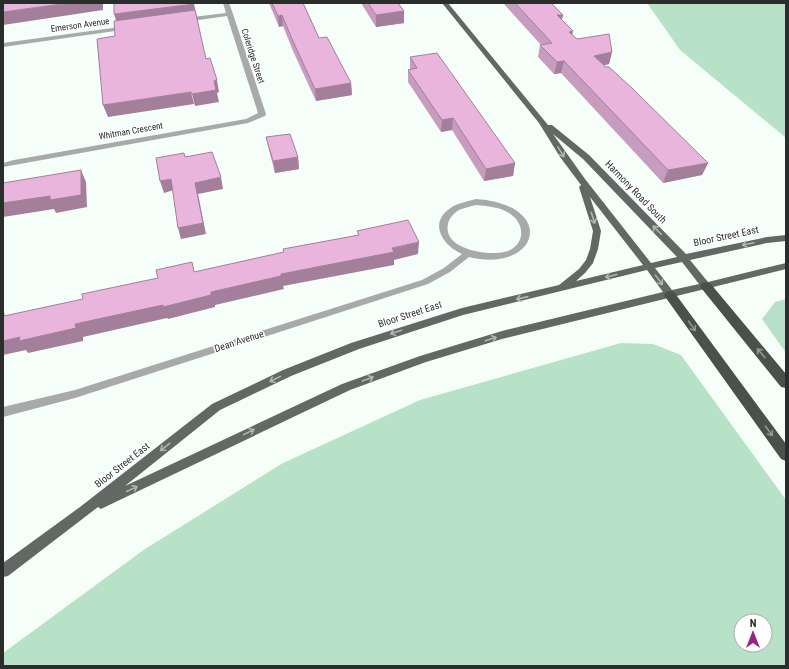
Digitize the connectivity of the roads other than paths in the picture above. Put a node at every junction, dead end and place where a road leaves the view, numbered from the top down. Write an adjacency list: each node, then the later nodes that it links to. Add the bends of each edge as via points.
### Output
1 (226, 3): 3 (street, Coleridge Street)
2 (445, 3): 8 (main road, Harmony Road South)
3 (230, 14): 4 (street); 7 (street, Coleridge Street)
4 (175, 22)
5 (136, 27): 6 (street, Emerson Avenue)
6 (3, 45)
7 (262, 114): 9 (street, Whitman Crescent, via 248,121)
8 (542, 122): 10 (main road, Harmony Road South, one-way to 10); 13 (main road, Harmony Road South, one-way to 8, via 586,157)
9 (3, 165)
10 (582, 181): 14 (main road, Harmony Road South); 17 (main road, one-way to 17, via 596,231 594,249 582,270)
11 (786, 238): 13 (main road, Bloor Street East, one-way to 13)
12 (467, 254): 12 (street, via 489,257 510,253 520,247 526,238 522,219 508,209 489,202 470,203 454,209 442,224 443,232 447,241); 20 (street, Dean Avenue, via 447,270 424,282 75,394)
13 (684, 258): 14 (main road, Bloor Street East); 16 (main road, Harmony Road South)
14 (649, 266): 17 (main road, Bloor Street East, one-way to 17); 18 (main road, Harmony Road South, one-way to 18)
15 (786, 266): 16 (main road, Bloor Street East)
16 (706, 286): 18 (main road, Bloor Street East); 19 (highway, one-way to 16)
17 (560, 288): 22 (main road, Bloor Street East, one-way to 22, via 462,312 355,346 287,373 216,407)
18 (670, 294): 21 (highway, one-way to 21); 22 (main road, Bloor Street East, one-way to 18, via 346,387 502,335)
19 (786, 383)
20 (3, 412)
21 (786, 455)
22 (84, 511): 23 (main road, Bloor Street East)
23 (3, 571)

